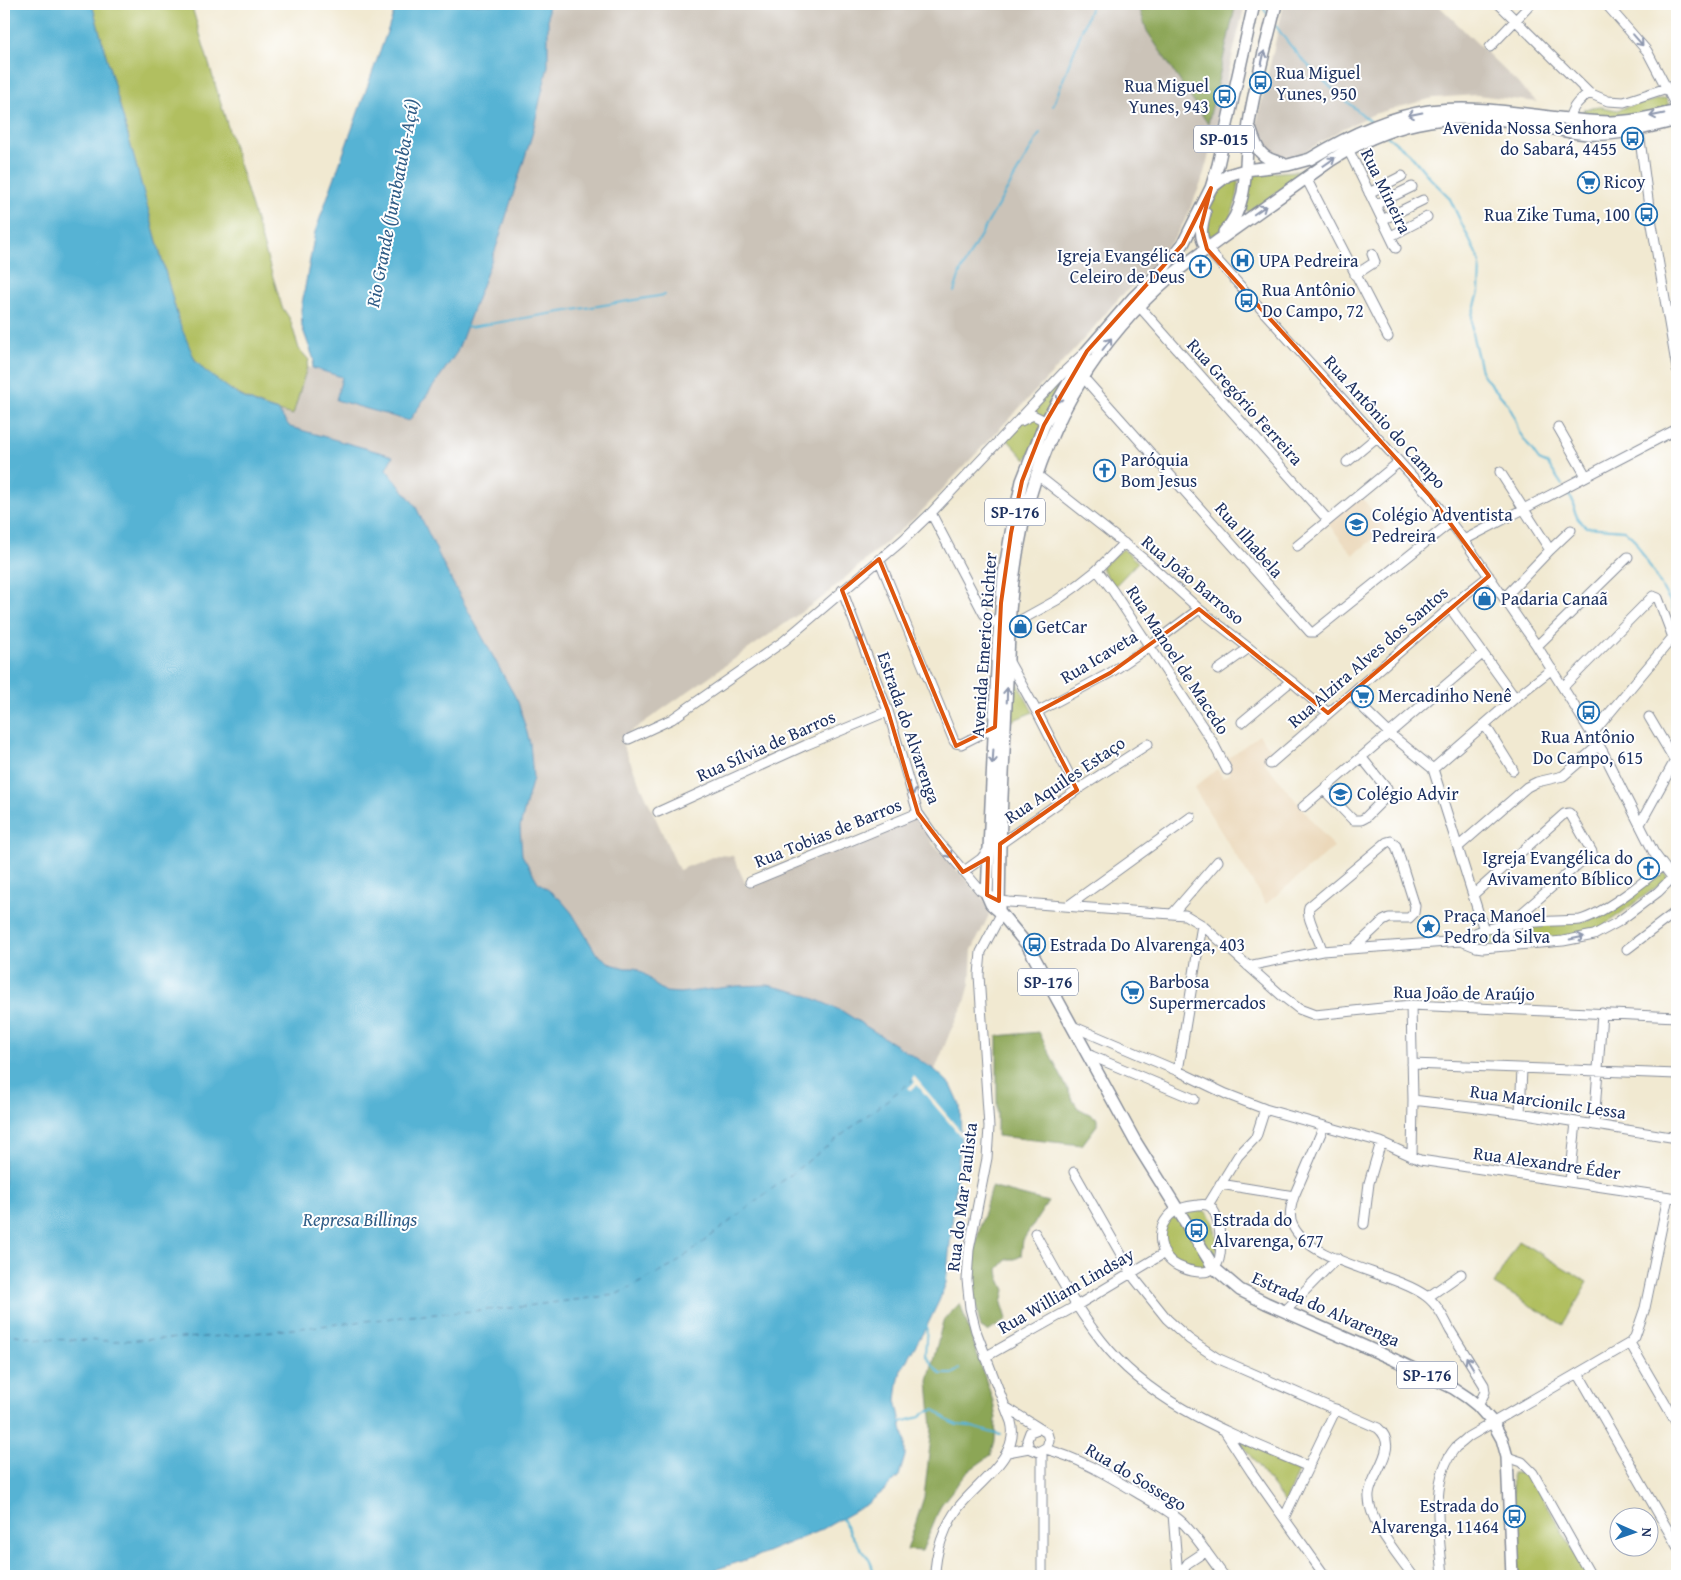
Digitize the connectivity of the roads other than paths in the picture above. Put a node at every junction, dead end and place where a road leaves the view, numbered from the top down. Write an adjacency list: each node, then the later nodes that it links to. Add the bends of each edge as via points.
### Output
1 (1254, 4): 21 (main road, SP-015)
2 (1276, 4): 13 (main road, SP-015, one-way to 2)
3 (1499, 4): 6 (street)
4 (1531, 4): 6 (street)
5 (1606, 4): 8 (street, one-way to 8, via 1647,51)
6 (1515, 20): 7 (street); 9 (street)
7 (1490, 47)
8 (1667, 88): 9 (street, via 1624,102 1608,101); 10 (street)
9 (1588, 93): 11 (street, via 1577,102)
10 (1677, 110): 14 (main road, one-way to 14)
11 (1569, 120): 14 (main road); 16 (main road, one-way to 16, via 1477,109 1429,111 1366,129 1310,159)
12 (1677, 120): 14 (main road)
13 (1249, 124): 16 (main road, via 1263,156); 17 (main road, SP-015)
14 (1638, 125): 15 (main road, via 1612,133 1587,134 1490,118 1448,119 1394,129); 35 (street)
15 (1348, 149): 19 (main road, one-way to 15); 22 (street, Rua Mineira)
16 (1288, 165): 17 (main road)
17 (1245, 170): 21 (main road, via 1228,175); 29 (main road, SP-015, via 1238,210 1228,228)
18 (1402, 176): 22 (street)
19 (1306, 178): 29 (main road, one-way to 19); 31 (street)
20 (1412, 186): 24 (street)
21 (1211, 188): 29 (main road, SP-015, via 1201,228 1202,242); 34 (main road, Avenida Emerico Richter / SP-176, via 1182,244)
22 (1368, 192): 24 (street, Rua Mineira)
23 (1423, 200): 26 (street)
24 (1375, 205): 26 (street, Rua Mineira)
25 (1426, 217): 27 (street)
26 (1382, 220): 27 (street, Rua Mineira)
27 (1391, 236): 28 (street, Rua Mineira)
28 (1396, 248)
29 (1207, 250): 32 (main road, Avenida Emerico Richter / SP-176, via 1171,276); 41 (street, Rua Antônio do Campo)
30 (1372, 254): 31 (street, via 1375,262)
31 (1355, 275): 33 (street)
32 (1139, 306): 36 (main road, Avenida Emerico Richter / SP-176, one-way to 32); 49 (street, Rua Gregório Ferreira)
33 (1388, 337)
34 (1087, 351): 37 (main road, Avenida Emerico Richter / SP-176, one-way to 37); 38 (street)
35 (1677, 369)
36 (1082, 376): 45 (main road, Avenida Emerico Richter / SP-176); 50 (street, Rua Ilhabela, via 1308,631 1314,632)
37 (1044, 425): 38 (street, via 1033,415); 64 (main road, Avenida Emerico Richter / SP-176, via 1022,481 1016,508 1004,574)
38 (1013, 426): 48 (street)
39 (1558, 427): 46 (street)
40 (1677, 429): 46 (street)
41 (1377, 437): 42 (street); 43 (street, Rua Antônio do Campo)
42 (1347, 462)
43 (1399, 462): 49 (street); 50 (street, Rua Antônio do Campo)
44 (1500, 472): 47 (street)
45 (1036, 474): 53 (street, Rua João Barroso); 64 (main road, Avenida Emerico Richter / SP-176, via 1020,536)
46 (1586, 476): 47 (street)
47 (1522, 508): 52 (street); 55 (street)
48 (931, 513): 57 (street); 64 (street, via 984,614)
49 (1328, 520): 54 (street)
50 (1451, 522): 52 (street, Rua Antônio do Campo)
51 (1571, 530): 55 (street)
52 (1464, 540): 59 (street, Rua Antônio do Campo)
53 (1124, 543): 58 (street); 62 (street, Rua João Barroso)
54 (1297, 546)
55 (1550, 550): 61 (street)
56 (1628, 557): 67 (street)
57 (879, 559): 60 (street); 84 (street, via 954,741 961,744)
58 (1097, 570): 64 (street, via 1057,600 1019,621); 66 (street, Rua Manoel de Macedo)
59 (1489, 576): 61 (street, Rua Antônio do Campo); 63 (street, Rua Alzira Alves dos Santos)
60 (842, 590): 78 (street, Estrada do Alvarenga, one-way to 78); 87 (street, via 784,641 672,719)
61 (1505, 597): 67 (street, Rua Antônio do Campo)
62 (1199, 609): 66 (street, Rua Icaveta); 68 (street, Rua João Barroso)
63 (1451, 609): 70 (street); 76 (street, Rua Alzira Alves dos Santos)
64 (1005, 624): 71 (main road, Avenida Emerico Richter / SP-176); 84 (main road, Avenida Emerico Richter / SP-176)
65 (1673, 637): 69 (street); 75 (street, via 1658,598 1653,596); 86 (street)
66 (1150, 646): 79 (street, Rua Icaveta, via 1110,673); 94 (street, Rua Manoel de Macedo, via 1212,741)
67 (1537, 646): 72 (street, Rua Antônio do Campo)
68 (1249, 648): 73 (street); 74 (street, Rua João Barroso)
69 (1677, 648)
70 (1482, 654): 77 (street); 85 (street)
71 (1008, 660): 79 (street); 103 (main road, Avenida Emerico Richter / SP-176, one-way to 71)
72 (1552, 669): 75 (street, Rua Antônio do Campo); 77 (street)
73 (1218, 670)
74 (1291, 681): 80 (street, Rua João Barroso); 82 (street)
75 (1563, 687): 86 (street, Rua Antônio do Campo)
76 (1351, 694): 80 (street, Rua Alzira Alves dos Santos); 85 (street)
77 (1515, 698): 83 (street)
78 (888, 711): 99 (street, Rua Sílvia de Barros); 100 (street, Estrada do Alvarenga, one-way to 100)
79 (1038, 712): 96 (street)
80 (1328, 713): 92 (street, Rua Alzira Alves dos Santos)
81 (1649, 717): 91 (street)
82 (1242, 722)
83 (1485, 724): 93 (street); 95 (street)
84 (995, 727): 103 (main road, Avenida Emerico Richter / SP-176, one-way to 103)
85 (1390, 734): 90 (street); 93 (street)
86 (1592, 734): 89 (street, Rua Antônio do Campo)
87 (629, 739)
88 (1148, 744): 96 (street, Rua Aquiles Estaço)
89 (1599, 745): 102 (street, Rua Antônio do Campo); 104 (street, via 1563,776 1527,787)
90 (1362, 758): 97 (street); 97 (street, via 1388,792 1365,818 1353,820)
91 (1676, 759): 102 (street)
92 (1270, 764)
93 (1433, 769): 104 (street)
94 (1227, 770)
95 (1513, 770)
96 (1077, 790): 103 (street, Rua Aquiles Estaço)
97 (1324, 790): 98 (street)
98 (1303, 806)
99 (658, 812)
100 (918, 813): 107 (street, Estrada do Alvarenga, one-way to 107); 109 (street, Rua Tobias de Barros)
101 (1192, 817): 112 (street)
102 (1640, 824): 106 (street, Rua Antônio do Campo)
103 (994, 847): 107 (street, Rua Aquiles Estaço); 110 (main road, Avenida Emerico Richter / SP-176); 113 (main road, Avenida Emerico Richter / SP-176)
104 (1458, 847): 111 (street)
105 (1218, 861): 115 (street)
106 (1662, 866): 108 (street, Rua Antônio do Campo); 116 (street, via 1588,918)
107 (963, 872): 110 (street, Estrada do Alvarenga)
108 (1675, 881): 121 (street, one-way to 108, via 1578,939 1604,930)
109 (750, 882)
110 (987, 896): 113 (main road, Estrada do Alvarenga / SP-176, via 991,904)
111 (1474, 896): 118 (street, via 1564,814 1569,813 1592,852); 119 (street)
112 (1068, 906): 113 (street, Rua João de Araújo); 115 (street, Rua João de Araújo)
113 (1000, 909): 130 (main road, Estrada do Alvarenga / SP-176, via 1028,946); 165 (street, Rua do Mar Paulista, via 981,952 979,975 989,1126 987,1158 969,1250 967,1280 970,1308)
114 (1677, 911): 124 (street)
115 (1173, 914): 117 (street, Rua João de Araújo, via 1185,915)
116 (1527, 923): 118 (street); 121 (street)
117 (1202, 924): 126 (street, Rua João de Araújo); 134 (street)
118 (1507, 926): 119 (street); 122 (street)
119 (1484, 930): 120 (street)
120 (1460, 941): 122 (street, via 1483,948); 123 (street)
121 (1530, 944): 122 (street)
122 (1509, 946)
123 (1354, 948): 125 (street); 125 (street, via 1383,921 1409,918 1415,910 1396,846 1391,841 1309,907 1307,913)
124 (1626, 949)
125 (1322, 951): 126 (street)
126 (1248, 966): 127 (street, Rua João de Araújo, via 1281,995 1315,1015)
127 (1410, 1006): 128 (street, Rua João de Araújo); 132 (street)
128 (1602, 1013): 129 (street, Rua João de Araújo); 135 (street)
129 (1677, 1017)
130 (1072, 1026): 131 (main road, Estrada do Alvarenga / SP-176); 134 (street, Rua Alexandre Éder)
131 (1087, 1054): 137 (street); 153 (main road, Estrada do Alvarenga / SP-176, via 1135,1141)
132 (1412, 1064): 133 (street); 138 (street)
133 (1522, 1069): 135 (street); 140 (street)
134 (1178, 1071): 139 (street, Rua Alexandre Éder)
135 (1598, 1071): 136 (street); 142 (street)
136 (1677, 1074)
137 (1194, 1099)
138 (1413, 1100): 140 (street, Rua Marcionilc Lessa); 146 (street)
139 (1265, 1109): 143 (street, Rua Alexandre Éder); 149 (street, via 1256,1137 1238,1156)
140 (1520, 1113): 141 (street, Rua Marcionilc Lessa)
141 (1576, 1122): 142 (street, Rua Marcionilc Lessa); 148 (street)
142 (1594, 1124): 144 (street, Rua Marcionilc Lessa)
143 (1324, 1126): 145 (street, Rua Alexandre Éder); 150 (street)
144 (1677, 1138)
145 (1380, 1142): 146 (street, Rua Alexandre Éder); 154 (street, via 1368,1183)
146 (1412, 1157): 148 (street, Rua Alexandre Éder)
147 (1074, 1172): 159 (street)
148 (1570, 1182): 151 (street, Rua Alexandre Éder)
149 (1220, 1184): 150 (street); 152 (street)
150 (1294, 1196): 157 (street, via 1290,1216 1296,1232 1319,1250)
151 (1673, 1198): 164 (street, via 1645,1308)
152 (1208, 1205): 153 (street); 158 (street, via 1215,1215 1220,1236 1219,1257)
153 (1178, 1209): 156 (street, via 1164,1223 1160,1236); 158 (main road, Estrada do Alvarenga / SP-176)
154 (1364, 1224)
155 (1035, 1233): 162 (street)
156 (1163, 1254): 158 (street, via 1173,1264 1191,1271); 159 (street, Rua William Lindsay)
157 (1337, 1258): 161 (street, via 1405,1284); 163 (street)
158 (1214, 1268): 163 (main road, Estrada do Alvarenga / SP-176, via 1240,1290)
159 (1132, 1274): 162 (street, Rua William Lindsay); 169 (street, via 1167,1319 1217,1358)
160 (1461, 1274): 161 (street)
161 (1428, 1297): 167 (street, one-way to 161, via 1484,1397 1484,1385)
162 (1076, 1306): 165 (street, Rua William Lindsay); 173 (street, via 1101,1341 1152,1389)
163 (1285, 1310): 167 (main road, Estrada do Alvarenga / SP-176, via 1433,1378)
164 (1630, 1343): 166 (street); 171 (street)
165 (986, 1357): 168 (street, Rua do Mar Paulista)
166 (1578, 1374): 170 (street); 184 (street)
167 (1478, 1406): 170 (main road, Estrada do Alvarenga / SP-176)
168 (1007, 1408): 172 (street); 176 (street, Rua do Mar Paulista, via 1014,1428)
169 (1336, 1409): 179 (street); 191 (street, via 1378,1428 1386,1438 1388,1448 1372,1484 1369,1504 1378,1525)
170 (1493, 1423): 178 (main road, Estrada do Alvarenga / SP-176); 192 (street, via 1456,1448 1441,1477 1438,1508)
171 (1677, 1424)
172 (1038, 1429): 174 (street, via 1047,1433); 175 (street, via 1027,1440)
173 (1224, 1430): 179 (street); 183 (street)
174 (1049, 1440): 175 (street); 177 (street, Rua do Sossego)
175 (1038, 1450): 176 (street, Rua do Sossego); 177 (street, Rua do Sossego); 187 (street)
176 (1008, 1452): 186 (street, Rua do Mar Paulista, via 948,1523 941,1540)
177 (1066, 1454): 182 (street, Rua do Sossego)
178 (1507, 1457): 180 (street); 181 (main road, Estrada do Alvarenga / SP-176)
179 (1309, 1467): 183 (street)
180 (1529, 1467): 181 (street); 194 (street)
181 (1507, 1469): 193 (main road, Estrada do Alvarenga / SP-176)
182 (1173, 1514): 185 (street, Rua do Sossego); 188 (street)
183 (1284, 1518): 190 (street)
184 (1677, 1546)
185 (1206, 1551): 188 (street, via 1188,1563); 189 (street, Rua do Sossego)
186 (935, 1576)
187 (1042, 1576)
188 (1178, 1576)
189 (1224, 1576)
190 (1325, 1576)
191 (1413, 1576)
192 (1443, 1576)
193 (1512, 1576)
194 (1590, 1576)

